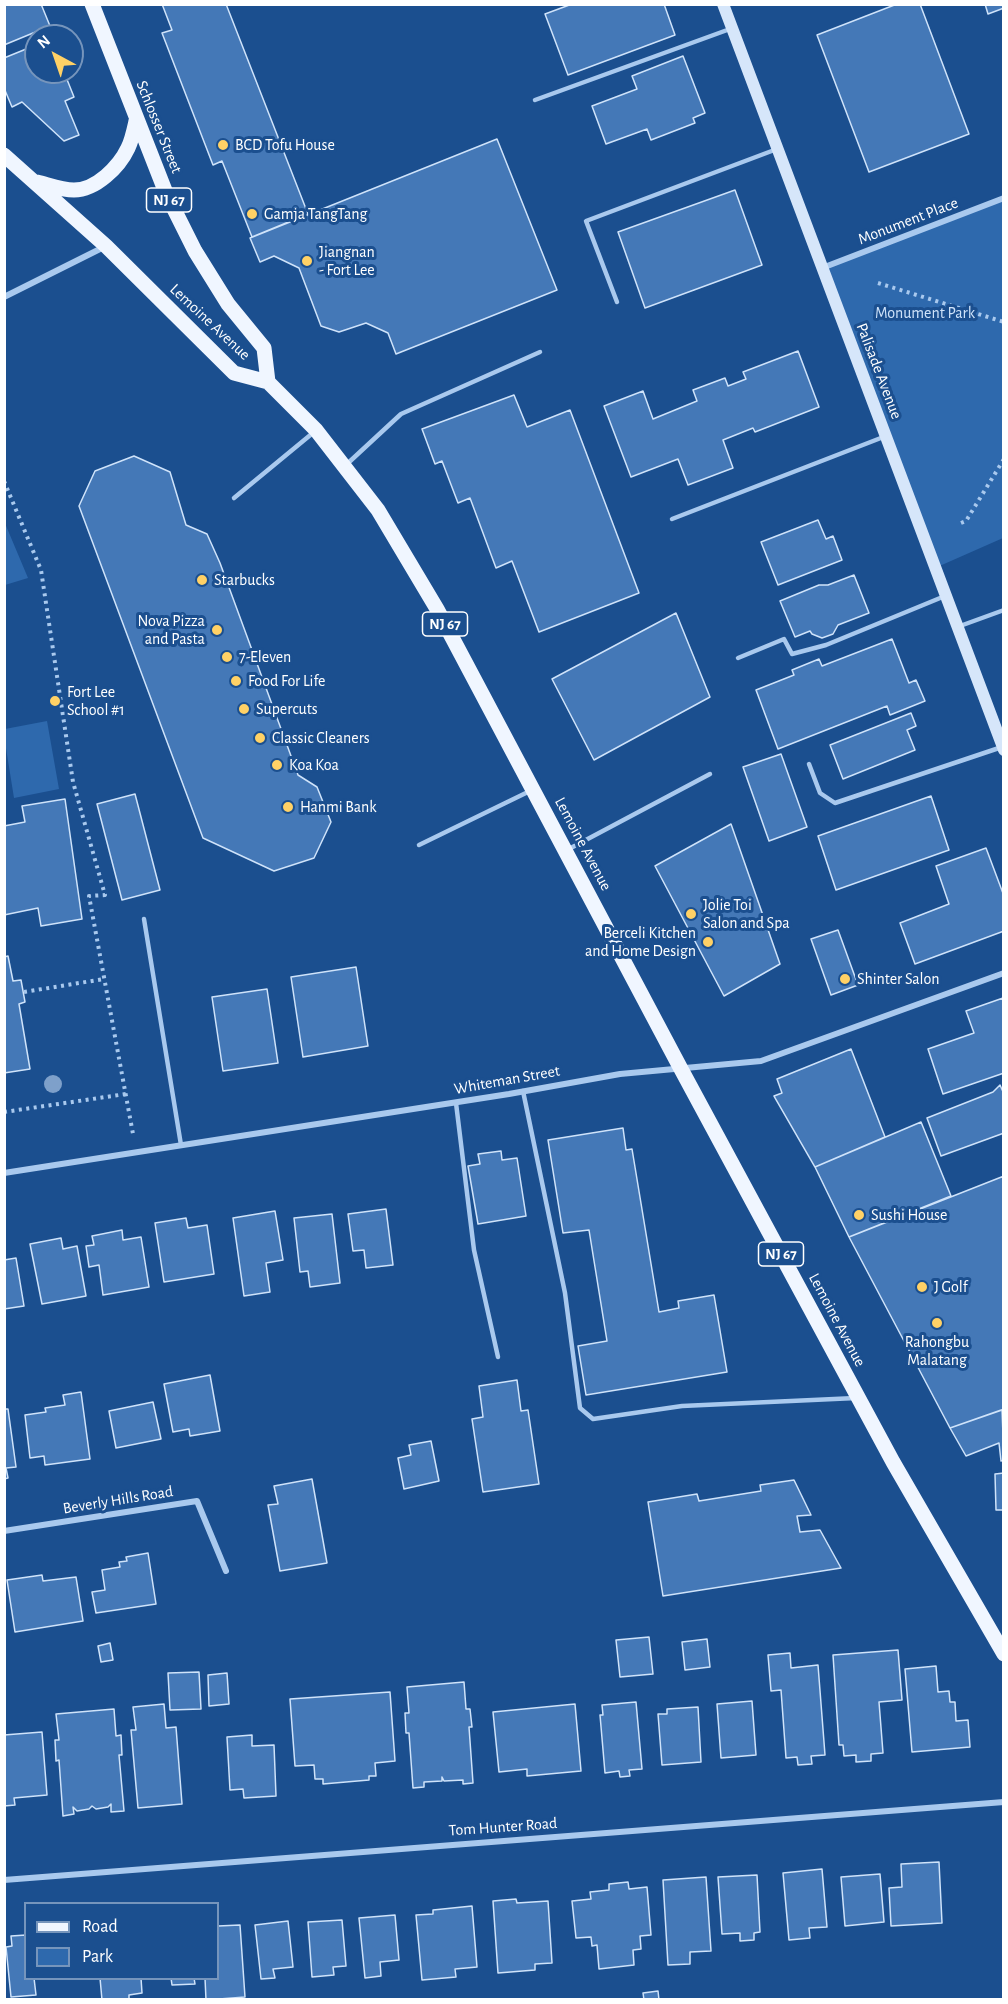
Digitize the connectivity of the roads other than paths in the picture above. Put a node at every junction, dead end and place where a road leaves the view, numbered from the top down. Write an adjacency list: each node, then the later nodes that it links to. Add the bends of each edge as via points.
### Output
1 (93, 4): 5 (main road, Schlosser Street / NJ 67)
2 (723, 4): 3 (street, Palisade Avenue)
3 (732, 28): 4 (lane); 6 (street, Palisade Avenue)
4 (535, 100)
5 (136, 121): 8 (main road, via 118,165 98,182 74,190); 15 (main road, Schlosser Street / NJ 67, via 195,251 228,304 264,348)
6 (777, 149): 11 (street, Palisade Avenue); 13 (lane, via 586,221)
7 (4, 155): 8 (main road, Lemoine Avenue)
8 (32, 180): 10 (main road, Lemoine Avenue)
9 (1004, 198): 11 (street, Monument Place)
10 (106, 246): 12 (street); 15 (main road, Lemoine Avenue, via 234,374)
11 (822, 268): 17 (street, Palisade Avenue)
12 (4, 297)
13 (617, 302)
14 (540, 352): 18 (lane, via 401,414)
15 (268, 382): 16 (main road, Lemoine Avenue / NJ 67)
16 (316, 430): 18 (main road, Lemoine Avenue / NJ 67); 19 (lane)
17 (885, 436): 20 (lane); 21 (street, Palisade Avenue)
18 (345, 466): 28 (main road, Lemoine Avenue / NJ 67, via 415,570)
19 (234, 498)
20 (672, 519)
21 (945, 596): 23 (street, Palisade Avenue); 24 (lane, via 826,645 792,654 784,639)
22 (1004, 610): 23 (lane)
23 (957, 627): 25 (street, Palisade Avenue)
24 (738, 657)
25 (1003, 748): 26 (lane, via 835,803 820,794)
26 (809, 764)
27 (710, 774): 30 (lane)
28 (534, 790): 29 (lane); 30 (main road, Lemoine Avenue / NJ 67)
29 (419, 845)
30 (565, 851): 33 (main road, Lemoine Avenue / NJ 67)
31 (144, 919): 36 (lane)
32 (1004, 974): 33 (street, Whiteman Street, via 761,1061)
33 (681, 1069): 34 (street, Whiteman Street, via 620,1074); 39 (main road, Lemoine Avenue / NJ 67)
34 (523, 1091): 35 (street, Whiteman Street); 39 (lane, via 565,1293 580,1408 593,1419 682,1406)
35 (456, 1102): 36 (street, Whiteman Street); 38 (lane, via 474,1250)
36 (181, 1145): 37 (street, Whiteman Street)
37 (4, 1173)
38 (498, 1357)
39 (859, 1398): 42 (main road, Lemoine Avenue / NJ 67)
40 (4, 1531): 41 (street, Beverly Hills Road, via 197,1501)
41 (226, 1571)
42 (1004, 1654)
43 (1004, 1802): 44 (street, Tom Hunter Road)
44 (4, 1880)

